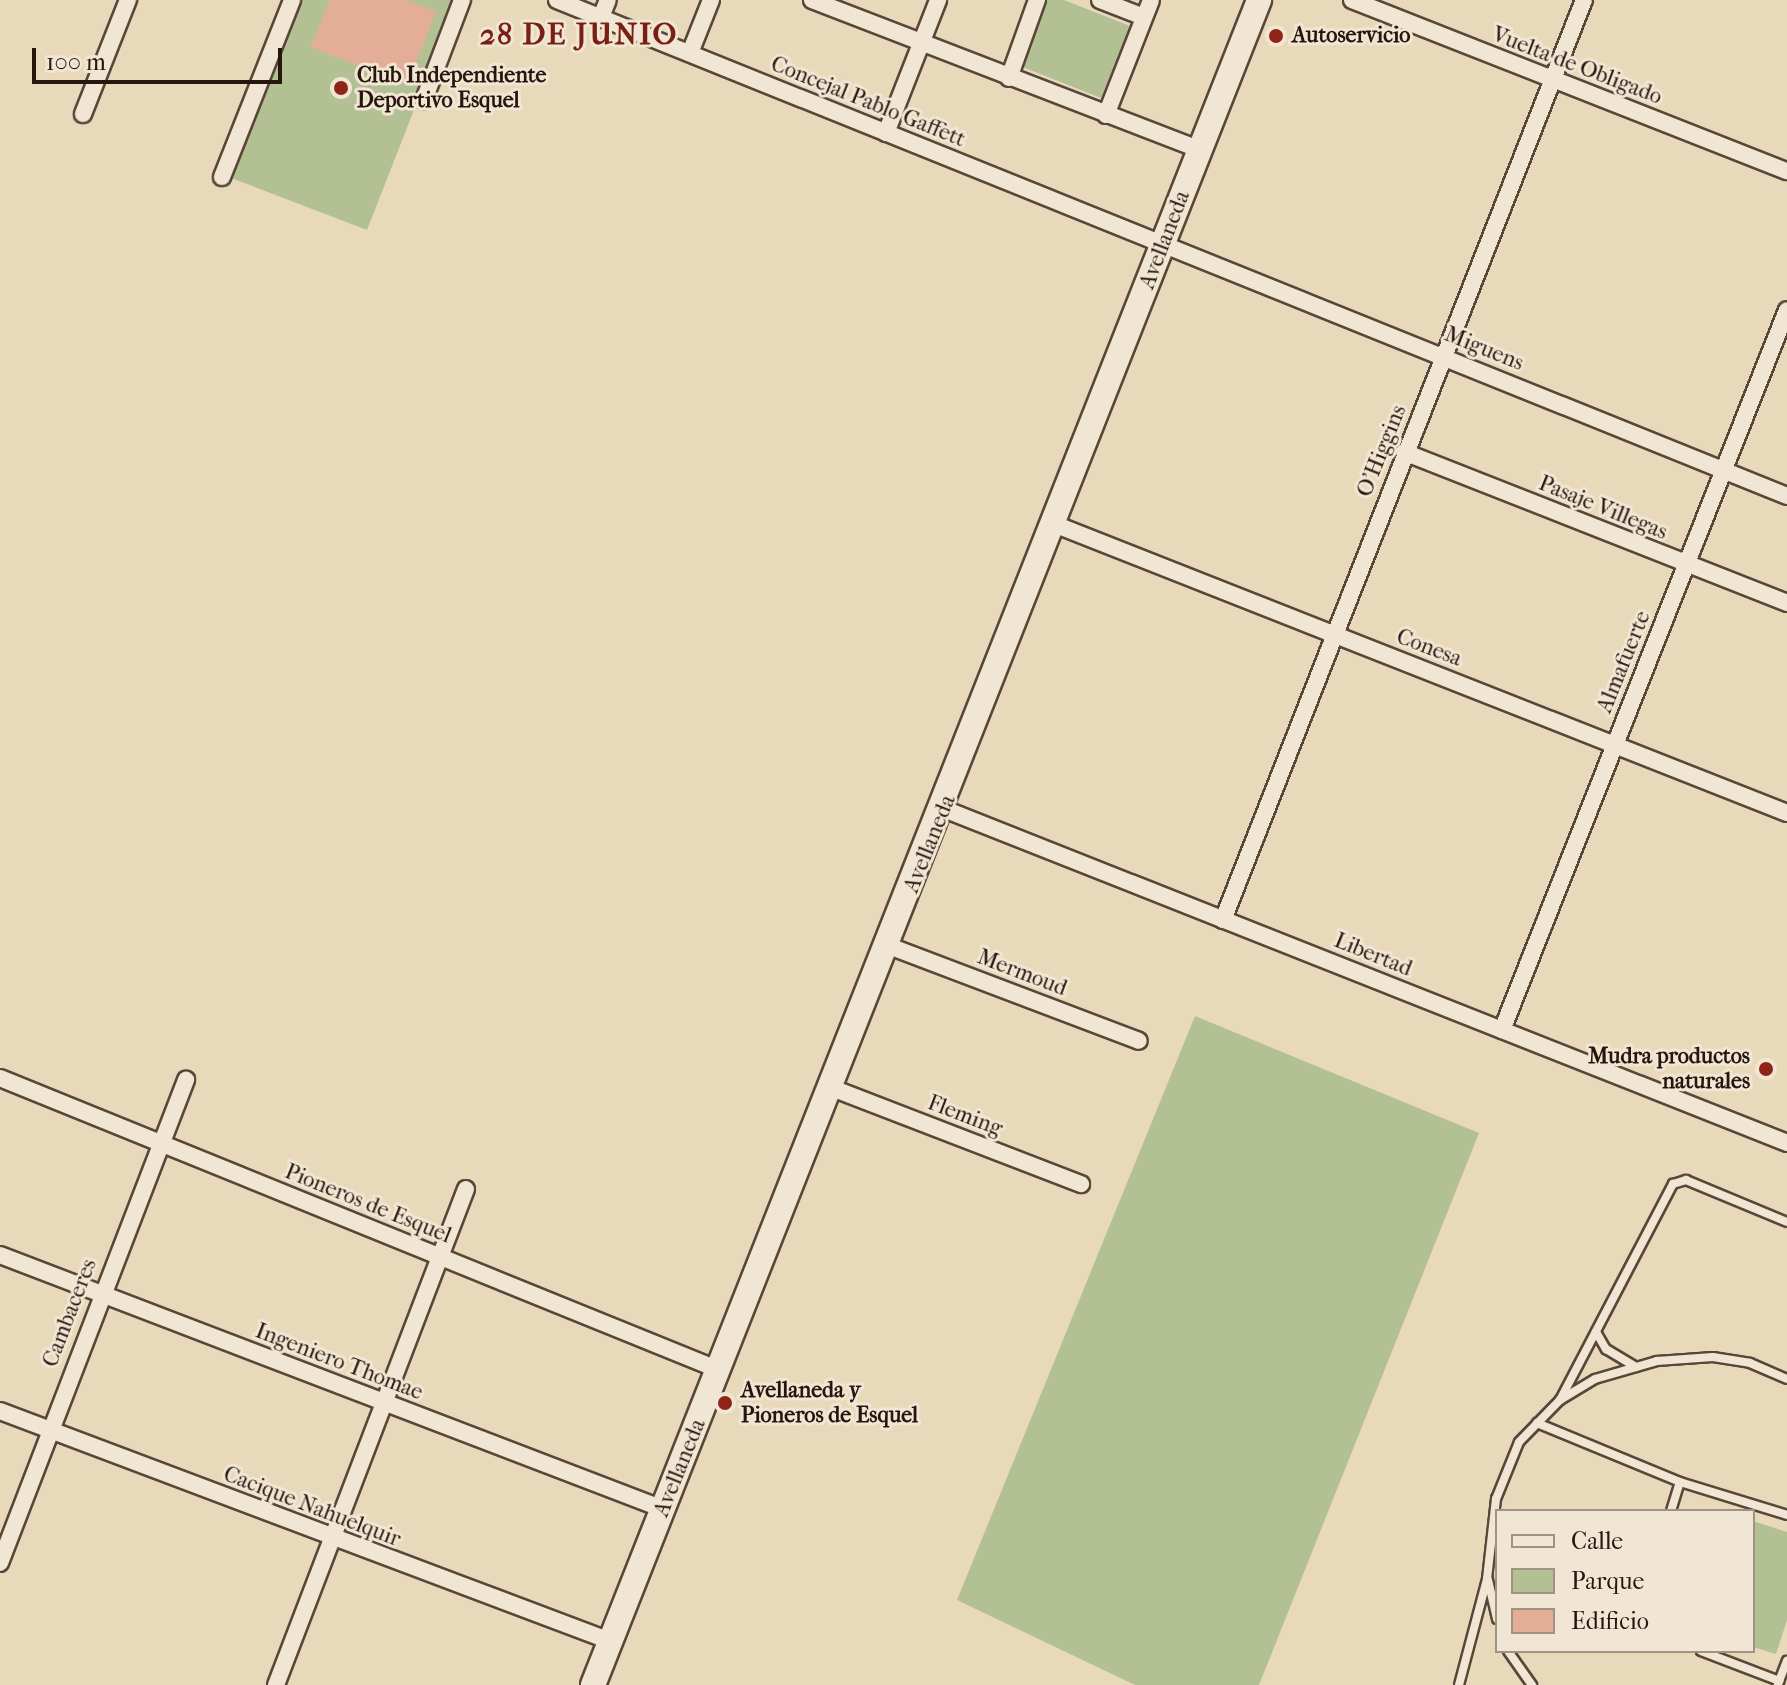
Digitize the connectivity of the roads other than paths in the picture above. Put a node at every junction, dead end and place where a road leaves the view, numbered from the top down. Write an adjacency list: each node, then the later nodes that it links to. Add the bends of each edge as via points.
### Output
1 (128, 0): 22 (street)
2 (292, 0): 27 (street)
3 (462, 0): 21 (street)
4 (557, 0): 15 (street, Concejal Pablo Gaffett)
5 (608, 0): 15 (street)
6 (711, 0): 18 (street)
7 (938, 0): 17 (street)
8 (1037, 0): 19 (street)
9 (1100, 0): 16 (street)
10 (1151, 0): 16 (street)
11 (1259, 0): 25 (street, Avellaneda)
12 (1352, 0): 20 (street, Vuelta de Obligado)
13 (1584, 0): 20 (street, O'Higgins)
14 (823, 2): 17 (street)
15 (601, 17): 18 (street, Concejal Pablo Gaffett)
16 (1144, 17): 23 (street)
17 (921, 44): 19 (street); 24 (street)
18 (690, 53): 24 (street, Concejal Pablo Gaffett)
19 (1009, 78): 23 (street)
20 (1553, 80): 26 (street, Vuelta de Obligado); 30 (street, O'Higgins)
21 (424, 100)
22 (83, 114)
23 (1106, 115): 25 (street)
24 (886, 133): 28 (street, Concejal Pablo Gaffett)
25 (1200, 150): 28 (street, Avellaneda)
26 (1787, 171)
27 (222, 177)
28 (1163, 246): 30 (street, Miguens); 34 (street, Avellaneda)
29 (1787, 310): 32 (street, Almafuerte)
30 (1444, 357): 31 (street, O'Higgins); 32 (street, Miguens)
31 (1404, 452): 35 (street, Pasaje Villegas); 37 (street, O'Higgins)
32 (1723, 471): 33 (street, Miguens); 35 (street, Almafuerte)
33 (1787, 496)
34 (1054, 524): 37 (street, Conesa); 39 (street, Avellaneda)
35 (1686, 565): 36 (street, Pasaje Villegas); 38 (street, Almafuerte)
36 (1787, 603)
37 (1334, 634): 38 (street, Conesa); 41 (street, O'Higgins)
38 (1615, 745): 40 (street, Conesa); 43 (street, Almafuerte)
39 (944, 809): 41 (street, Libertad); 42 (street, Avellaneda)
40 (1787, 813)
41 (1223, 920): 43 (street, Libertad)
42 (889, 946): 44 (street, Mermoud); 47 (street, Avellaneda)
43 (1502, 1030): 48 (street, Libertad)
44 (1139, 1041)
45 (0, 1078): 49 (street, Pioneros de Esquel)
46 (186, 1080): 49 (street, Cambaceres)
47 (832, 1088): 50 (street, Fleming); 58 (street, Avellaneda)
48 (1787, 1142)
49 (160, 1144): 54 (street, Pioneros de Esquel); 55 (street, Cambaceres)
50 (1081, 1184)
51 (466, 1189): 54 (street)
52 (1787, 1222): 56 (lane, via 1686,1180 1673,1184)
53 (0, 1255): 55 (street, Ingeniero Thomae)
54 (442, 1257): 58 (street, Pioneros de Esquel); 61 (street)
55 (101, 1294): 61 (street, Ingeniero Thomae); 64 (street, Cambaceres)
56 (1596, 1332): 57 (lane, via 1606,1349); 60 (lane)
57 (1637, 1367): 59 (lane, via 1713,1357 1750,1363); 60 (lane, via 1595,1379)
58 (719, 1370): 66 (street, Avellaneda)
59 (1787, 1379)
60 (1560, 1400): 63 (lane)
61 (383, 1402): 66 (street, Ingeniero Thomae); 69 (street)
62 (0, 1411): 64 (street, Cacique Nahuelquir)
63 (1537, 1423): 65 (lane); 71 (lane, via 1519,1442 1496,1499)
64 (49, 1429): 69 (street, Cacique Nahuelquir); 70 (street, Cambaceres)
65 (1680, 1482): 67 (lane); 68 (lane)
66 (663, 1509): 74 (street, Avellaneda)
67 (1672, 1509)
68 (1787, 1515)
69 (332, 1538): 74 (street, Cacique Nahuelquir); 79 (street)
70 (0, 1563)
71 (1487, 1579): 72 (lane); 73 (lane); 81 (lane)
72 (1495, 1581)
73 (1495, 1611)
74 (610, 1641): 80 (street, Avellaneda)
75 (1509, 1653): 82 (lane)
76 (1706, 1653): 78 (lane)
77 (1787, 1661): 78 (lane)
78 (1779, 1683)
79 (276, 1685)
80 (593, 1685)
81 (1459, 1685)
82 (1532, 1685)

